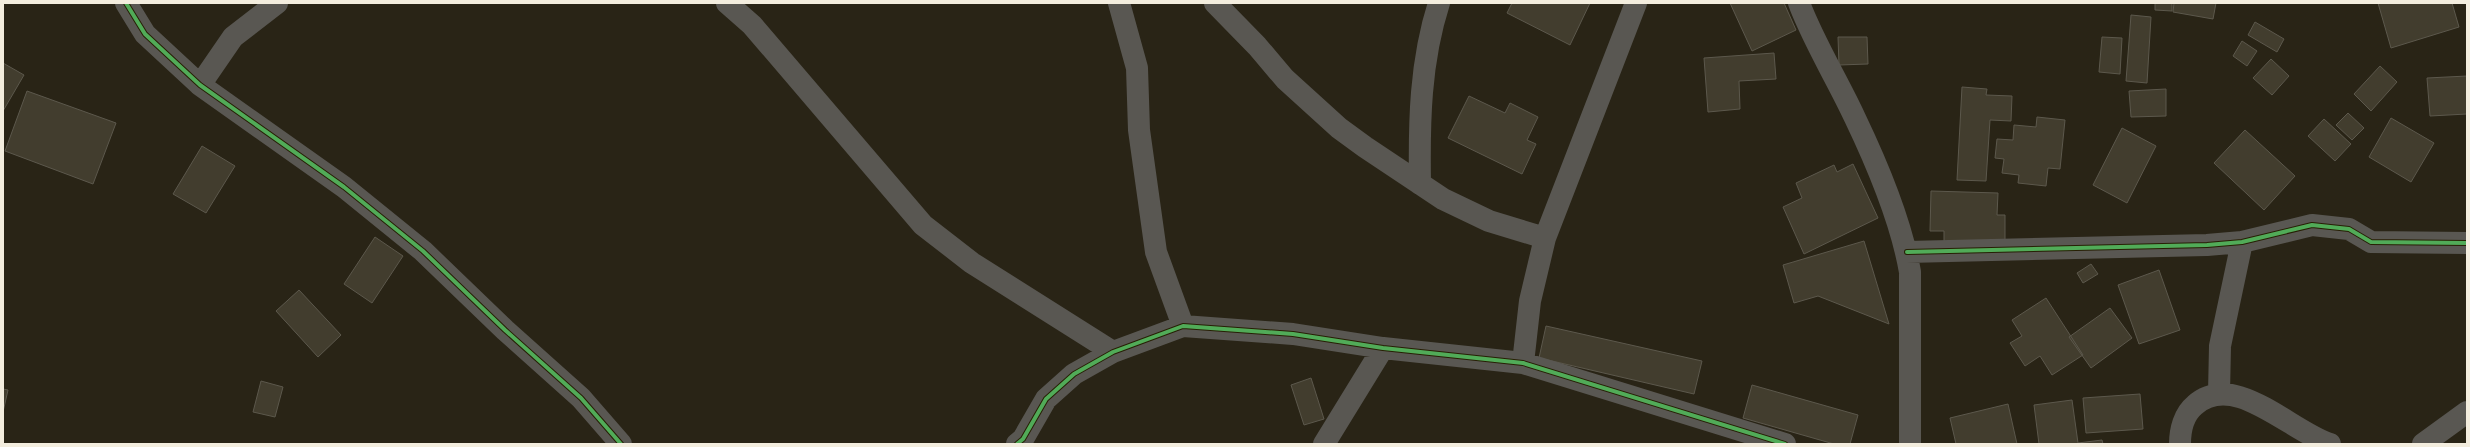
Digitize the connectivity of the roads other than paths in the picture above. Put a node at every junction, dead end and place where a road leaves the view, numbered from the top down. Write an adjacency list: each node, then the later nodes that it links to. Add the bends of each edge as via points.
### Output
1 (126, 3): 9 (street, via 144,34)
2 (277, 3): 9 (street, via 233,37)
3 (727, 3): 17 (street, via 752,25 923,225 972,263)
4 (1119, 3): 15 (street, via 1137,68 1139,130 1156,252)
5 (1215, 3): 10 (street, via 1257,46 1285,80 1339,128)
6 (1439, 3): 10 (street, via 1431,27 1422,81 1419,114)
7 (1636, 3): 11 (street)
8 (1799, 3): 14 (street, via 1808,28 1855,118 1880,175)
9 (200, 86): 21 (street, via 344,187 423,251 581,398)
10 (1420, 184): 11 (street, via 1443,199 1489,221)
11 (1545, 238): 18 (street, via 1530,301)
12 (2242, 242): 13 (street, via 2312,225 2349,229 2371,242); 14 (street, via 2180,246); 19 (street, via 2220,346)
13 (2467, 243)
14 (1907, 252): 25 (street, via 1911,303)
15 (1183, 326): 16 (street, via 1293,334); 17 (street)
16 (1383, 348): 18 (street); 23 (street)
17 (1114, 352): 22 (street, via 1074,374 1046,399 1023,440)
18 (1523, 362): 24 (street)
19 (2219, 393): 26 (street, via 2204,397 2187,412); 27 (street, via 2234,395 2256,404 2318,440)
20 (2467, 412): 28 (street)
21 (621, 444)
22 (1017, 444)
23 (1324, 444)
24 (1785, 444)
25 (1910, 444)
26 (2180, 444)
27 (2330, 444)
28 (2423, 444)

